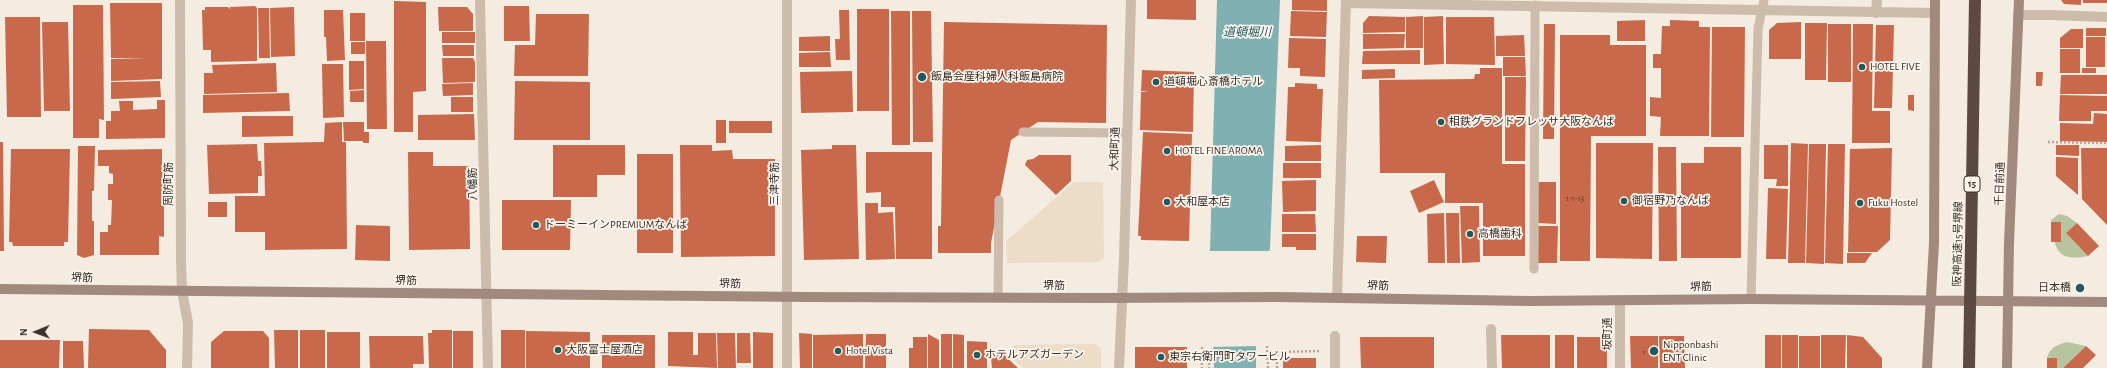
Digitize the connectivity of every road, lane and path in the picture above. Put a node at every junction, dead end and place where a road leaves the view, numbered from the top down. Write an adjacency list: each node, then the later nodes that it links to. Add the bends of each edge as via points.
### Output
1 (180, 0): 24 (street, 周防町筋)
2 (480, 0): 25 (street, 八幡筋)
3 (787, 0): 26 (street, 三津寺筋)
4 (1132, 0): 18 (street, 大和町通)
5 (1877, 0): 13 (street)
6 (1935, 0): 14 (main road)
7 (1975, 0): 53 (highway, 阪神高速15号堺線 / 15, bridge)
8 (2019, 0): 15 (main road, 千日前通)
9 (1346, 2): 11 (street); 29 (street)
10 (1553, 3): 11 (street); 12 (street)
11 (1535, 5): 22 (lane)
12 (1762, 5): 13 (street); 30 (lane, via 1758,29)
13 (1876, 13): 14 (street)
14 (1934, 13): 32 (main road, via 1934,244)
15 (2018, 15): 16 (street); 33 (main road, 千日前通)
16 (2107, 17)
17 (1023, 132): 18 (lane)
18 (1128, 133): 28 (street, 大和町通)
19 (2048, 142): 20 (path)
20 (2107, 143)
21 (999, 200): 27 (lane)
22 (1534, 268)
23 (0, 289): 24 (main road, 堺筋)
24 (182, 291): 25 (main road, 堺筋); 42 (street, 周防町筋, via 188,323)
25 (487, 294): 26 (main road, 堺筋); 43 (street, 八幡筋)
26 (787, 297): 27 (main road, 堺筋); 44 (street, 三津寺筋)
27 (998, 298): 28 (main road, 堺筋)
28 (1122, 298): 29 (main road, 堺筋); 45 (street, 大和町通)
29 (1337, 298): 31 (main road, 堺筋)
30 (1751, 299): 31 (main road, 堺筋); 32 (main road, 堺筋)
31 (1620, 300): 51 (street, 坂町通)
32 (1930, 300): 33 (main road, 堺筋); 52 (main road)
33 (2008, 300): 34 (main road, 堺筋); 54 (main road, 千日前通)
34 (2107, 302)
35 (1491, 329): 50 (street)
36 (1335, 336): 40 (street)
37 (1267, 346): 41 (path)
38 (1202, 347): 46 (path)
39 (1209, 351): 47 (path)
40 (1335, 351): 48 (path, via 1277,352); 49 (street)
41 (1268, 367)
42 (187, 368)
43 (488, 368)
44 (787, 368)
45 (1119, 368)
46 (1202, 368)
47 (1209, 368)
48 (1277, 368)
49 (1336, 368)
50 (1492, 368)
51 (1620, 368)
52 (1927, 368)
53 (1969, 368)
54 (2007, 368)

